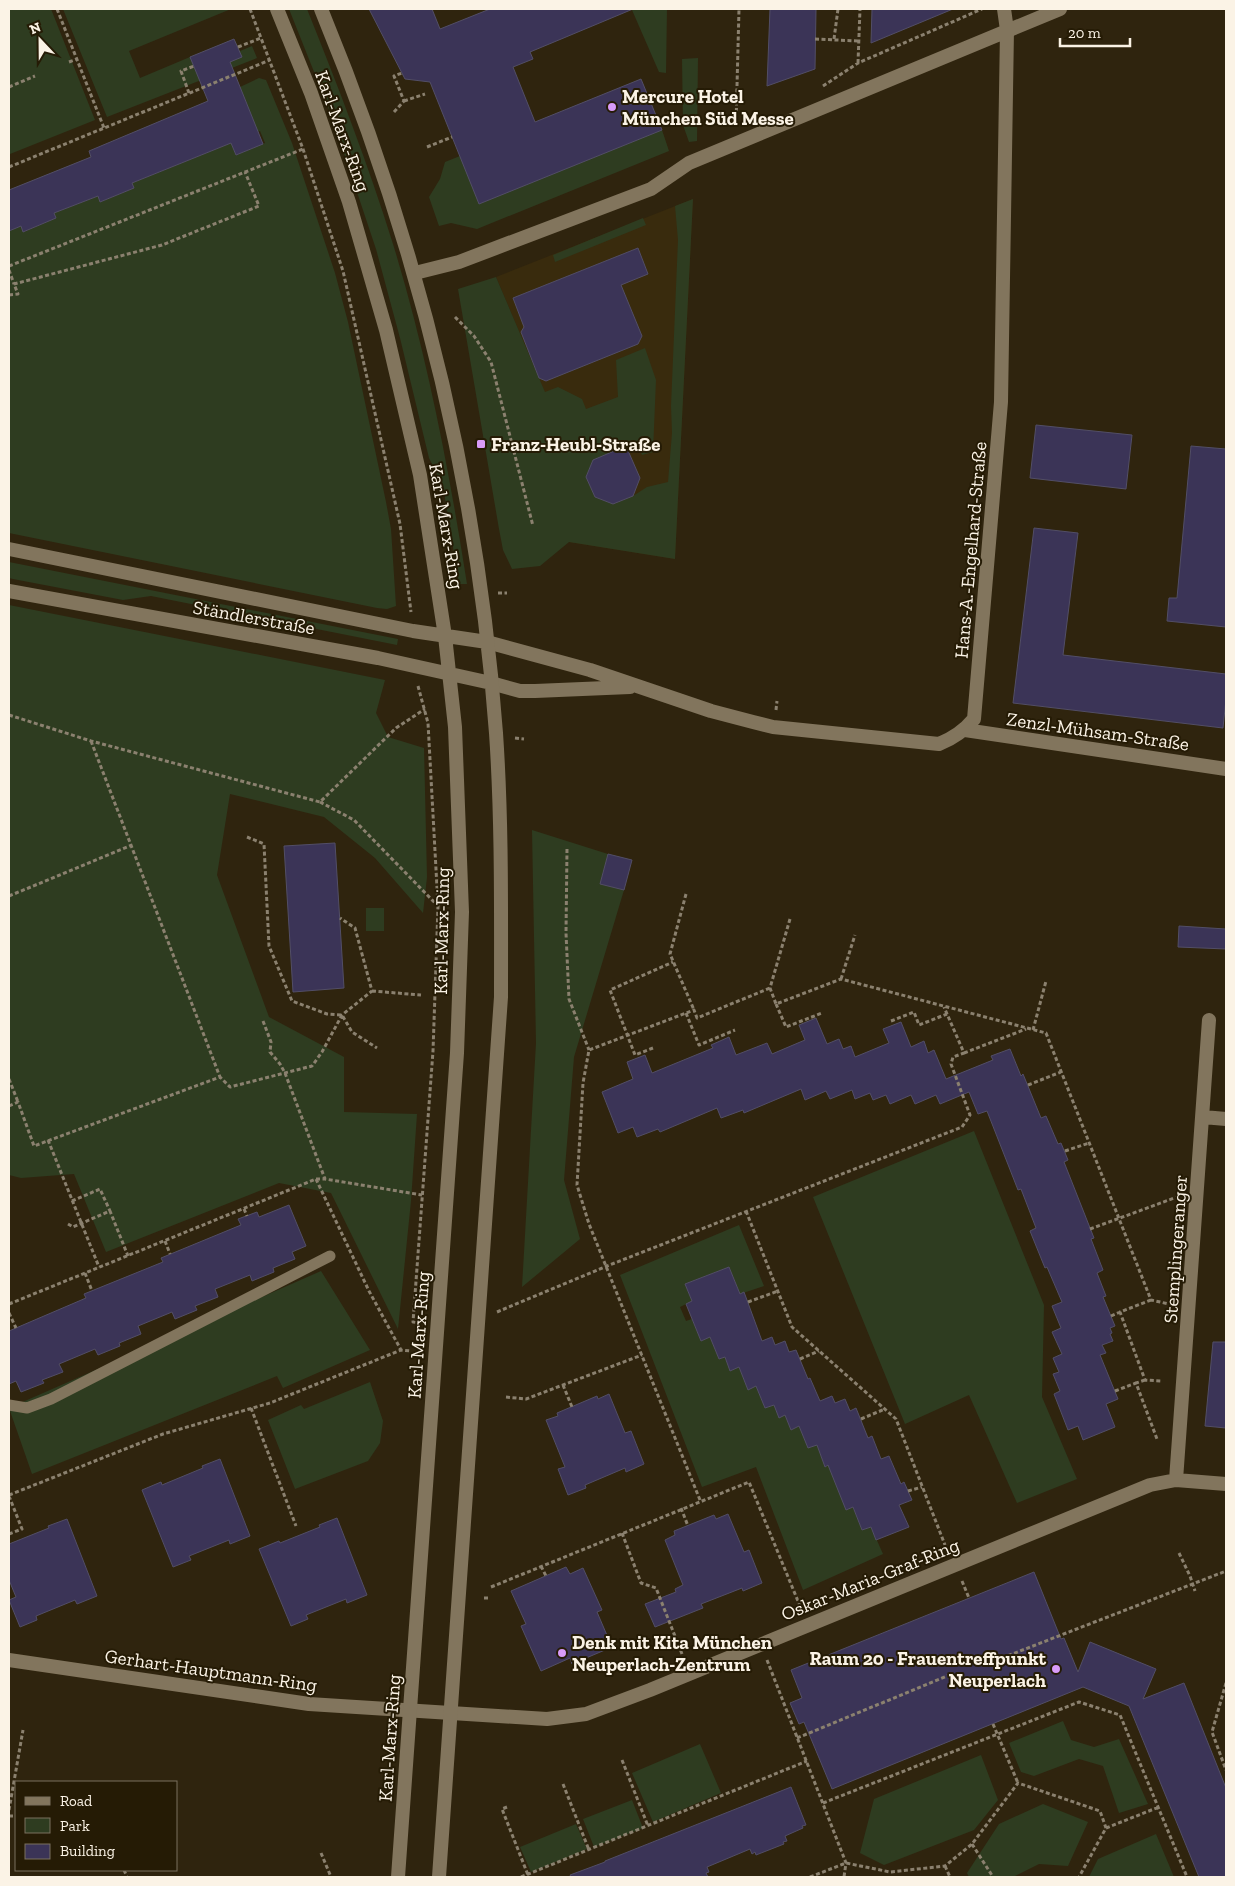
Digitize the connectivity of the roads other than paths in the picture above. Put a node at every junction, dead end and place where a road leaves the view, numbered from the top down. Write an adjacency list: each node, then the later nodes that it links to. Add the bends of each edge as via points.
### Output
1 (277, 9): 9 (main road, Karl-Marx-Ring, via 349,202 386,330 420,475)
2 (321, 9): 6 (main road, Karl-Marx-Ring, via 360,107)
3 (1004, 9): 5 (main road, Hans-A.-Engelhard-Straße)
4 (1060, 9): 5 (main road)
5 (1007, 30): 6 (main road, via 689,163 651,188 459,262); 14 (main road, Hans-A.-Engelhard-Straße, via 1001,402 974,719)
6 (414, 273): 10 (main road, Karl-Marx-Ring, via 456,448)
7 (9, 549): 9 (main road, Ständlerstraße)
8 (9, 591): 11 (main road, Ständlerstraße, via 378,658)
9 (445, 636): 10 (main road, Ständlerstraße); 11 (main road, Karl-Marx-Ring)
10 (487, 642): 12 (main road, Karl-Marx-Ring); 13 (main road)
11 (449, 674): 12 (main road, Ständlerstraße); 24 (main road, Karl-Marx-Ring, via 455,727 462,912 457,1053)
12 (491, 684): 13 (main road, via 535,692); 25 (main road, Karl-Marx-Ring, via 502,867 501,997)
13 (636, 686): 14 (main road, via 773,727 939,744)
14 (965, 730): 15 (main road, Zenzl-Mühsam-Straße)
15 (1226, 768)
16 (1209, 1020): 17 (main road, Stemplingeranger)
17 (1203, 1117): 18 (main road); 21 (main road, Stemplingeranger)
18 (1226, 1119)
19 (330, 1256): 20 (lane, via 50,1399 27,1408)
20 (9, 1405)
21 (1176, 1480): 22 (main road, Oskar-Maria-Graf-Ring); 25 (main road, Oskar-Maria-Graf-Ring, via 1150,1485 586,1714 546,1719)
22 (1226, 1484)
23 (9, 1660): 24 (main road, Gerhart-Hauptmann-Ring, via 309,1704)
24 (410, 1710): 25 (main road, Oskar-Maria-Graf-Ring); 26 (main road, Karl-Marx-Ring)
25 (450, 1713): 27 (main road, Karl-Marx-Ring)
26 (398, 1877)
27 (439, 1877)

